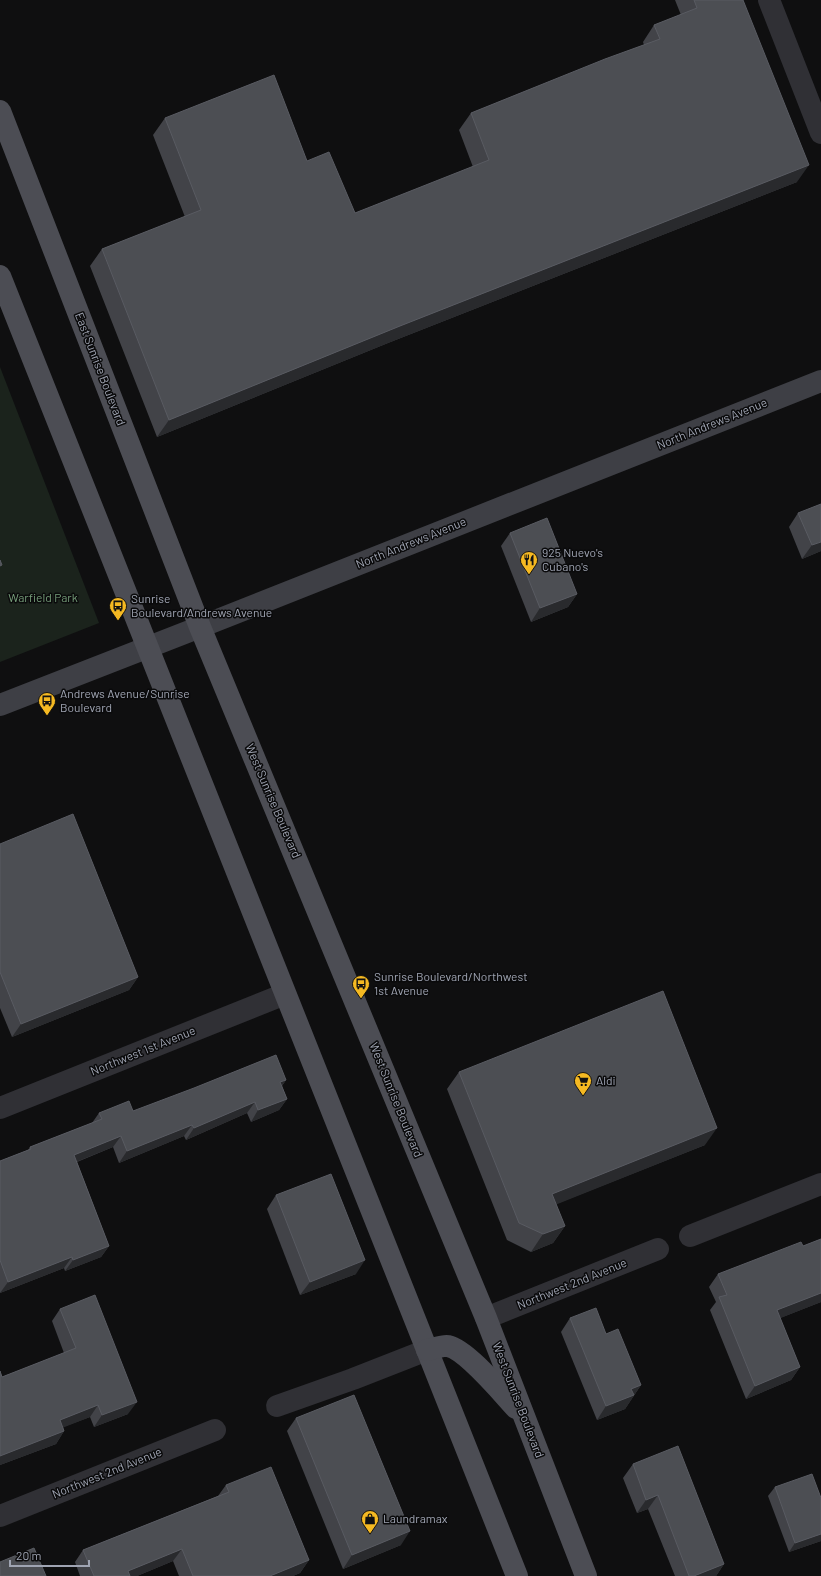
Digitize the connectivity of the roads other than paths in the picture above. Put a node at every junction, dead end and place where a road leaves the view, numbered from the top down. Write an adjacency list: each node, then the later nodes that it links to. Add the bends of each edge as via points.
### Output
1 (769, 0): 3 (street)
2 (0, 111): 6 (main road, East Sunrise Boulevard)
3 (821, 133)
4 (0, 276): 7 (main road)
5 (821, 381): 6 (main road, North Andrews Avenue)
6 (200, 627): 7 (main road, North Andrews Avenue); 14 (main road, West Sunrise Boulevard)
7 (148, 647): 8 (main road, North Andrews Avenue); 9 (main road)
8 (0, 705)
9 (285, 994): 10 (street, Northwest 1st Avenue); 15 (main road)
10 (0, 1108)
11 (821, 1184): 12 (street)
12 (690, 1236)
13 (658, 1249): 14 (street, Northwest 2nd Avenue)
14 (486, 1318): 17 (main road, West Sunrise Boulevard)
15 (427, 1350): 16 (street, via 353,1380); 17 (main road, via 446,1346 456,1348 472,1361); 20 (main road)
16 (277, 1406)
17 (524, 1416): 21 (main road, West Sunrise Boulevard)
18 (214, 1430): 19 (street, Northwest 2nd Avenue)
19 (0, 1516)
20 (517, 1576)
21 (586, 1576)

